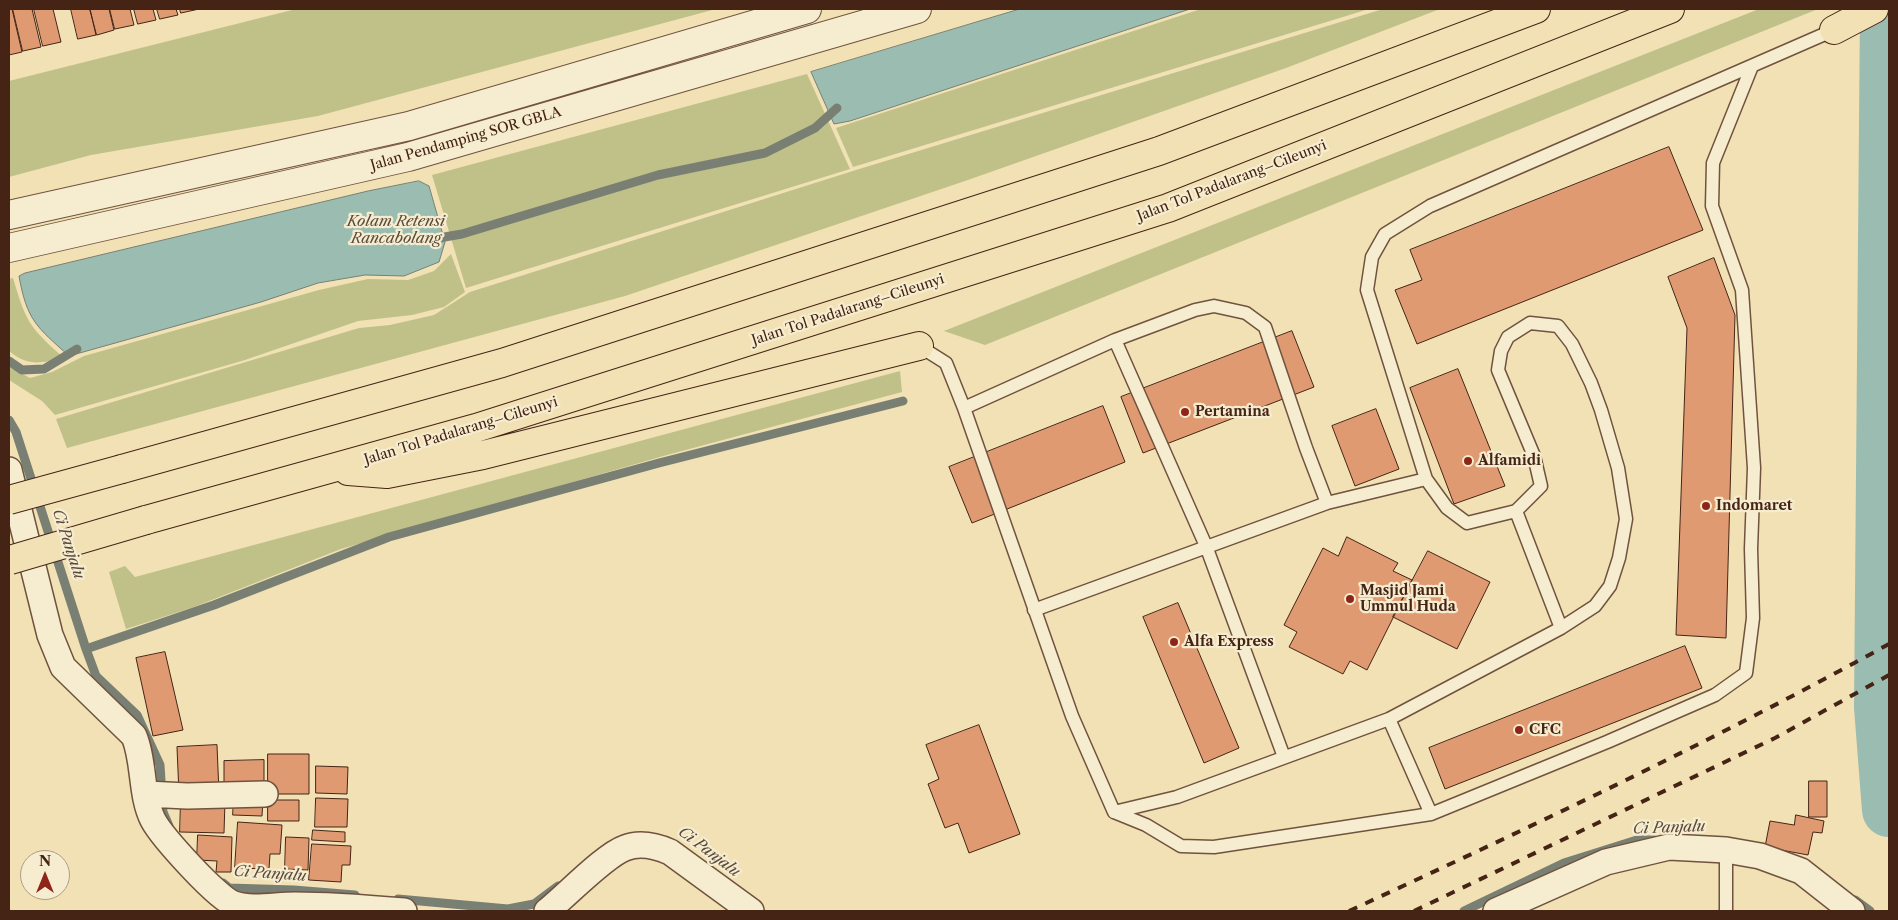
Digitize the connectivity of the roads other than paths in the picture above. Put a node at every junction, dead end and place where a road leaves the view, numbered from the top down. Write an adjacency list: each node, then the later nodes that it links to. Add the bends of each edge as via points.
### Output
1 (807, 9): 8 (street, Jalan Pendamping SOR GBLA, via 410,126)
2 (917, 9): 9 (street, Jalan Pendamping SOR GBLA, via 408,158)
3 (1536, 9): 16 (highway, bridge, via 1159,151 502,363)
4 (1670, 9): 13 (highway, Jalan Tol Padalarang–Cileunyi, via 1168,208 476,428)
5 (1874, 9): 6 (highway)
6 (1834, 30): 7 (lane)
7 (1752, 66): 15 (lane, via 1430,206 1386,234 1372,256 1367,290); 28 (lane, via 1713,163 1712,206 1742,290 1754,468 1750,549 1753,618 1746,673 1715,695)
8 (9, 215)
9 (9, 248)
10 (1115, 340): 12 (lane); 17 (lane, via 1214,306 1246,313 1266,327); 19 (lane)
11 (918, 346): 12 (lane, via 946,363); 13 (highway, via 447,463 387,474)
12 (964, 408): 21 (lane)
13 (334, 468): 20 (highway, Jalan Tol Padalarang–Cileunyi, bridge)
14 (9, 470): 26 (street, via 50,635 63,668 134,736)
15 (1426, 479): 17 (lane); 18 (lane, via 1447,508 1467,523)
16 (9, 500)
17 (1327, 503): 19 (lane)
18 (1516, 511): 22 (lane); 22 (lane, via 1541,486 1534,456 1498,370 1501,351 1508,337 1530,323 1558,326 1572,344 1601,410 1618,468 1626,519 1610,586 1595,606)
19 (1206, 546): 21 (lane); 24 (lane)
20 (9, 560)
21 (1034, 610): 27 (lane, via 1072,716)
22 (1561, 628): 23 (lane)
23 (1389, 719): 24 (lane); 28 (lane)
24 (1284, 757): 27 (lane, via 1177,797)
25 (265, 794): 26 (street)
26 (155, 795): 30 (street, via 153,819 164,837 222,898 232,904)
27 (1114, 812): 28 (lane, via 1146,825 1181,846 1214,847)
28 (1431, 814)
29 (1726, 850): 33 (street, via 1669,847 1606,862); 34 (lane); 35 (street, via 1760,856 1801,871)
30 (404, 911)
31 (547, 911): 32 (street, via 618,852 630,847 656,846 670,852)
32 (751, 911)
33 (1496, 911)
34 (1726, 911)
35 (1852, 911)

